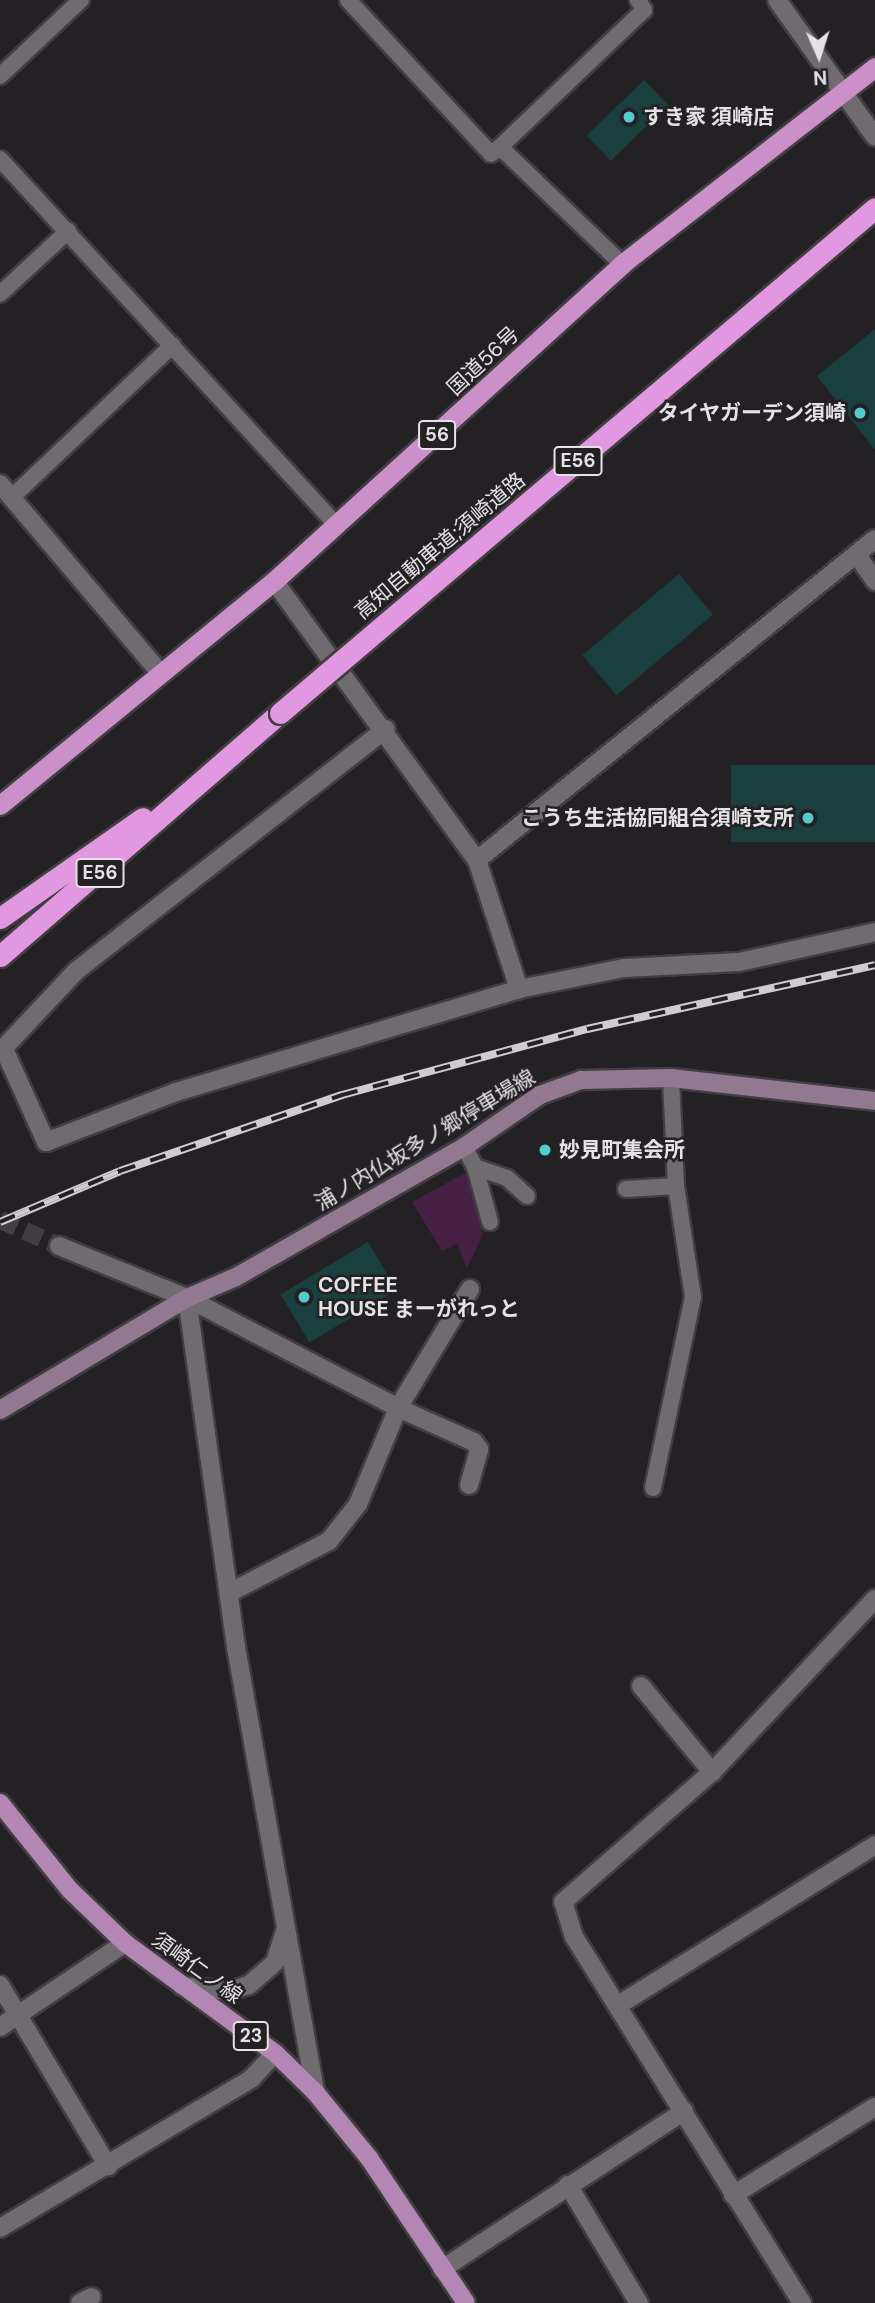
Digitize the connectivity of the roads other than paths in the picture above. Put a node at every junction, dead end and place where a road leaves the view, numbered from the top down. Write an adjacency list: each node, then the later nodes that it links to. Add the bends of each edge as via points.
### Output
1 (81, 0): 6 (lane)
2 (348, 0): 9 (lane, via 491,154)
3 (638, 0): 9 (lane, via 644,10)
4 (777, 0): 7 (street)
5 (875, 67): 7 (highway, 国道56号 / 56)
6 (0, 76)
7 (841, 94): 8 (street); 13 (highway, 国道56号 / 56)
8 (875, 136)
9 (500, 147): 13 (lane)
10 (0, 159): 12 (lane)
11 (875, 208): 24 (highway, 高知自動車道;須崎道路 / E56, bridge)
12 (68, 231): 14 (lane); 15 (lane)
13 (622, 264): 17 (highway, 国道56号 / 56)
14 (0, 293)
15 (173, 345): 16 (lane); 17 (lane)
16 (6, 490): 22 (street)
17 (337, 526): 20 (highway, 国道56号 / 56)
18 (875, 539): 19 (street)
19 (857, 555): 21 (street); 26 (street)
20 (274, 581): 22 (highway, 国道56号 / 56); 23 (street)
21 (875, 581)
22 (161, 674): 25 (highway, 国道56号 / 56)
23 (386, 729): 26 (street); 31 (street, via 76,971)
24 (194, 784): 27 (highway, 高知自動車道;須崎道路 / E56); 29 (highway, 高知自動車道;須崎道路 / E56, via 82,890)
25 (0, 805)
26 (477, 860): 30 (street)
27 (0, 918)
28 (875, 932): 30 (street, via 739,962 624,968)
29 (0, 956)
30 (519, 989): 31 (street, via 176,1092 46,1142)
31 (2, 1050)
32 (671, 1079): 33 (main road, 浦ノ内仏坂多ノ郷停車場線); 34 (main road, 浦ノ内仏坂多ノ郷停車場線, via 581,1080 540,1095); 36 (lane)
33 (875, 1101)
34 (464, 1147): 35 (lane); 42 (main road, 浦ノ内仏坂多ノ郷停車場線, via 236,1277)
35 (475, 1167): 38 (lane, via 508,1178); 39 (lane)
36 (676, 1186): 37 (lane); 46 (lane, via 693,1297)
37 (626, 1189)
38 (527, 1196)
39 (490, 1222)
40 (59, 1246): 42 (street)
41 (470, 1289): 43 (street)
42 (187, 1298): 43 (street); 44 (main road, 浦ノ内仏坂多ノ郷停車場線); 47 (street)
43 (398, 1408): 45 (street, via 474,1442 479,1449); 47 (street, via 358,1504 329,1541)
44 (0, 1410)
45 (469, 1485)
46 (653, 1488)
47 (229, 1593): 53 (street)
48 (875, 1599): 50 (street)
49 (641, 1686): 50 (street)
50 (712, 1772): 57 (street, via 563,1902 574,1937)
51 (0, 1803): 54 (main road, 須崎仁ノ線 / 23, via 70,1890)
52 (875, 1845): 57 (street)
53 (285, 1932): 56 (street, via 275,1962 249,1985 230,1991); 61 (street)
54 (125, 1943): 56 (main road, 須崎仁ノ線 / 23); 58 (street)
55 (0, 1985): 58 (street)
56 (182, 1986): 60 (main road, 須崎仁ノ線 / 23)
57 (620, 2004): 63 (street)
58 (18, 2016): 59 (street); 64 (street)
59 (0, 2027)
60 (275, 2053): 61 (main road, 須崎仁ノ線 / 23); 64 (street, via 251,2079)
61 (315, 2092): 68 (main road, 須崎仁ノ線 / 23, via 369,2158)
62 (875, 2107): 66 (street)
63 (684, 2112): 65 (street); 66 (street)
64 (108, 2166): 67 (street)
65 (568, 2185): 68 (street); 70 (street)
66 (733, 2195): 71 (street)
67 (0, 2228)
68 (442, 2269): 69 (main road, 須崎仁ノ線 / 23)
69 (466, 2303)
70 (639, 2303)
71 (802, 2303)

